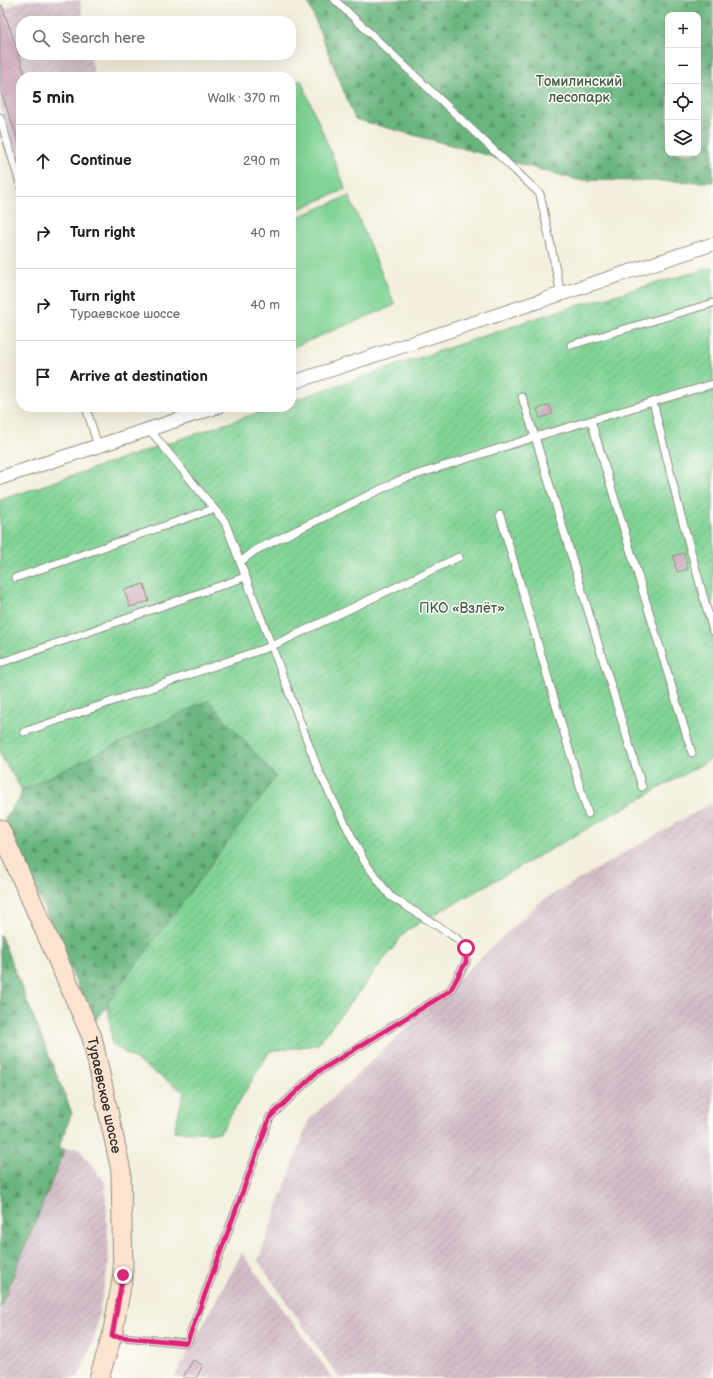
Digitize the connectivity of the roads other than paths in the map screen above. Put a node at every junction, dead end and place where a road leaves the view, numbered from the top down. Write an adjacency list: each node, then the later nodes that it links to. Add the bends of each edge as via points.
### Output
1 (335, 0): 5 (lane, via 540,194)
2 (0, 117): 3 (lane)
3 (16, 170)
4 (713, 244): 5 (street)
5 (561, 294): 8 (street)
6 (713, 303): 7 (lane)
7 (571, 345)
8 (296, 381)
9 (713, 384): 11 (lane)
10 (522, 397): 16 (lane)
11 (653, 402): 14 (lane); 25 (lane)
12 (88, 412): 17 (lane)
13 (202, 412): 15 (street)
14 (591, 421): 16 (lane); 29 (lane)
15 (149, 429): 17 (street); 19 (lane)
16 (536, 438): 22 (lane, via 400,480 256,550); 30 (lane)
17 (98, 446): 18 (street)
18 (0, 478)
19 (213, 508): 22 (lane, via 225,522); 24 (lane)
20 (500, 515): 31 (lane)
21 (459, 557): 26 (lane)
22 (240, 562): 23 (lane)
23 (245, 577): 26 (lane); 27 (lane)
24 (15, 578)
25 (713, 631)
26 (272, 646): 28 (lane); 33 (lane, via 320,772 364,861 390,896 455,937 466,948 466,962 450,991 316,1073 270,1117 187,1343)
27 (0, 662)
28 (24, 732)
29 (692, 753)
30 (642, 787)
31 (588, 814)
32 (0, 829): 33 (main road, Тураевское шоссе, via 94,1045 121,1171 123,1275)
33 (112, 1336): 34 (main road, Тураевское шоссе)
34 (99, 1378)

